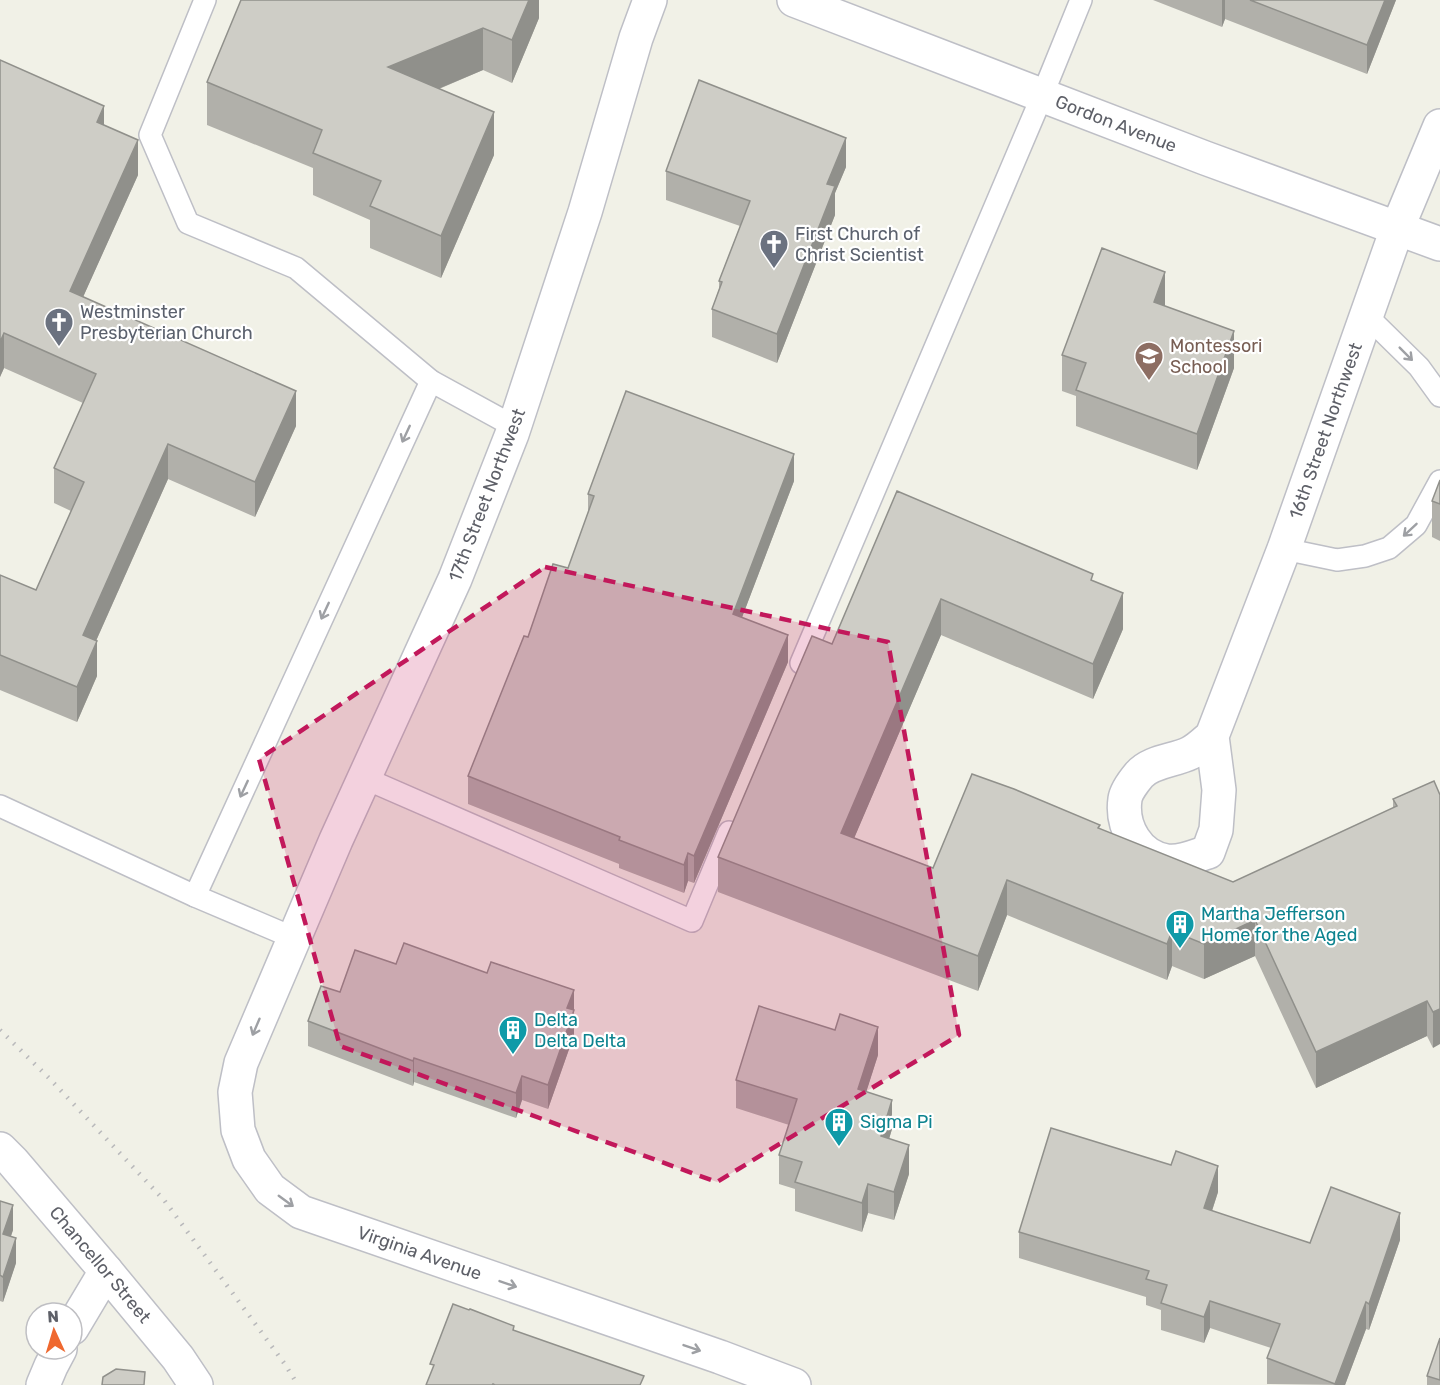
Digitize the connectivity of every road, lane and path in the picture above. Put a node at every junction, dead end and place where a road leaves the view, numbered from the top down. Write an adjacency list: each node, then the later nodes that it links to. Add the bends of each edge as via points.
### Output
1 (205, 0): 10 (lane, via 150,135 188,223 296,268)
2 (650, 0): 12 (street, 17th Street Northwest)
3 (794, 0): 5 (street, Gordon Avenue)
4 (1081, 0): 5 (lane)
5 (1042, 96): 7 (street, Gordon Avenue); 15 (lane)
6 (1440, 126): 7 (street, 16th Street Northwest)
7 (1397, 229): 8 (street, Gordon Avenue); 9 (street, 16th Street Northwest)
8 (1440, 244)
9 (1367, 316): 11 (lane, one-way to 11, via 1419,367); 14 (street, 16th Street Northwest)
10 (431, 381): 12 (lane); 20 (lane, one-way to 20)
11 (1440, 396)
12 (515, 427): 17 (street, 17th Street Northwest, via 455,579)
13 (1440, 481): 14 (lane, one-way to 14, via 1416,525 1389,548 1337,560)
14 (1284, 549): 16 (street, 16th Street Northwest)
15 (794, 679)
16 (1212, 736)
17 (364, 778): 19 (lane, via 692,921); 21 (street, 17th Street Northwest)
18 (0, 806): 20 (lane)
19 (738, 811)
20 (195, 896): 21 (lane)
21 (294, 938): 22 (street, 17th Street Northwest)
22 (279, 973): 29 (street, Virginia Avenue, one-way to 29, via 241,1063 235,1092 238,1130 249,1159 270,1189 301,1212)
23 (0, 1149): 24 (street, Chancellor Street)
24 (106, 1271): 25 (street); 28 (street, Chancellor Street)
25 (84, 1308)
26 (54, 1361): 27 (street)
27 (43, 1385)
28 (196, 1385)
29 (794, 1385)

